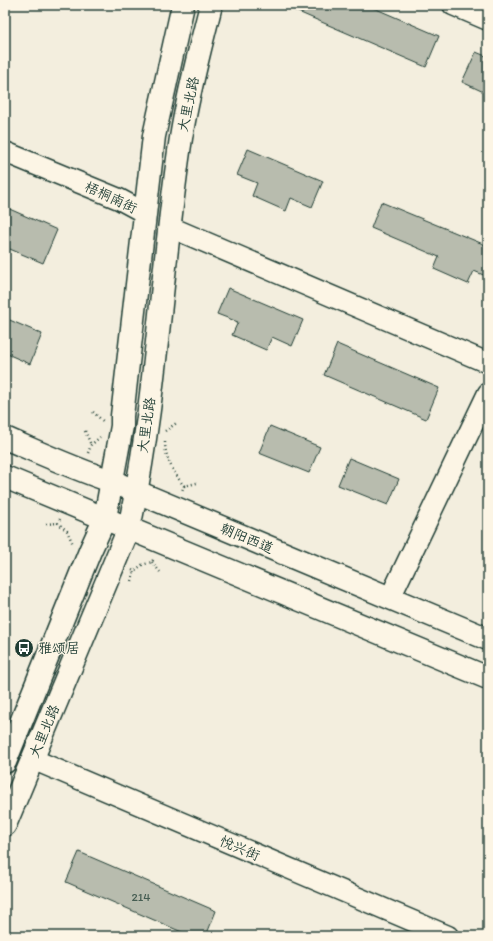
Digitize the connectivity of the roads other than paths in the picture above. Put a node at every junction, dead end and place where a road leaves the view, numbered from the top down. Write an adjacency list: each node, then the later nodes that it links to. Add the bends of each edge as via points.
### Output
1 (183, 5): 7 (main road, 大里北路, via 154,136)
2 (211, 5): 8 (main road, 大里北路, via 181,137)
3 (453, 5): 4 (street)
4 (488, 20)
5 (5, 152): 7 (street, 梧桐南街, via 119,199)
6 (5, 162): 7 (street, 梧桐南街, via 118,209)
7 (145, 213): 13 (main road, 大里北路, via 122,426)
8 (170, 227): 9 (street); 14 (main road, 大里北路)
9 (488, 363)
10 (488, 393): 17 (street)
11 (5, 438): 13 (main road, 朝阳西道)
12 (5, 477): 15 (main road)
13 (111, 481): 14 (main road, 朝阳西道); 15 (main road, 大里北路)
14 (137, 492): 16 (main road, 大里北路); 17 (main road, 朝阳西道)
15 (105, 518): 16 (main road); 21 (main road, 大里北路)
16 (129, 528): 19 (main road); 20 (main road, 大里北路)
17 (390, 598): 18 (main road, 朝阳西道)
18 (488, 639)
19 (488, 678)
20 (32, 759): 22 (main road, 大里北路); 23 (street, 悦兴街)
21 (5, 762)
22 (5, 825)
23 (448, 936)

